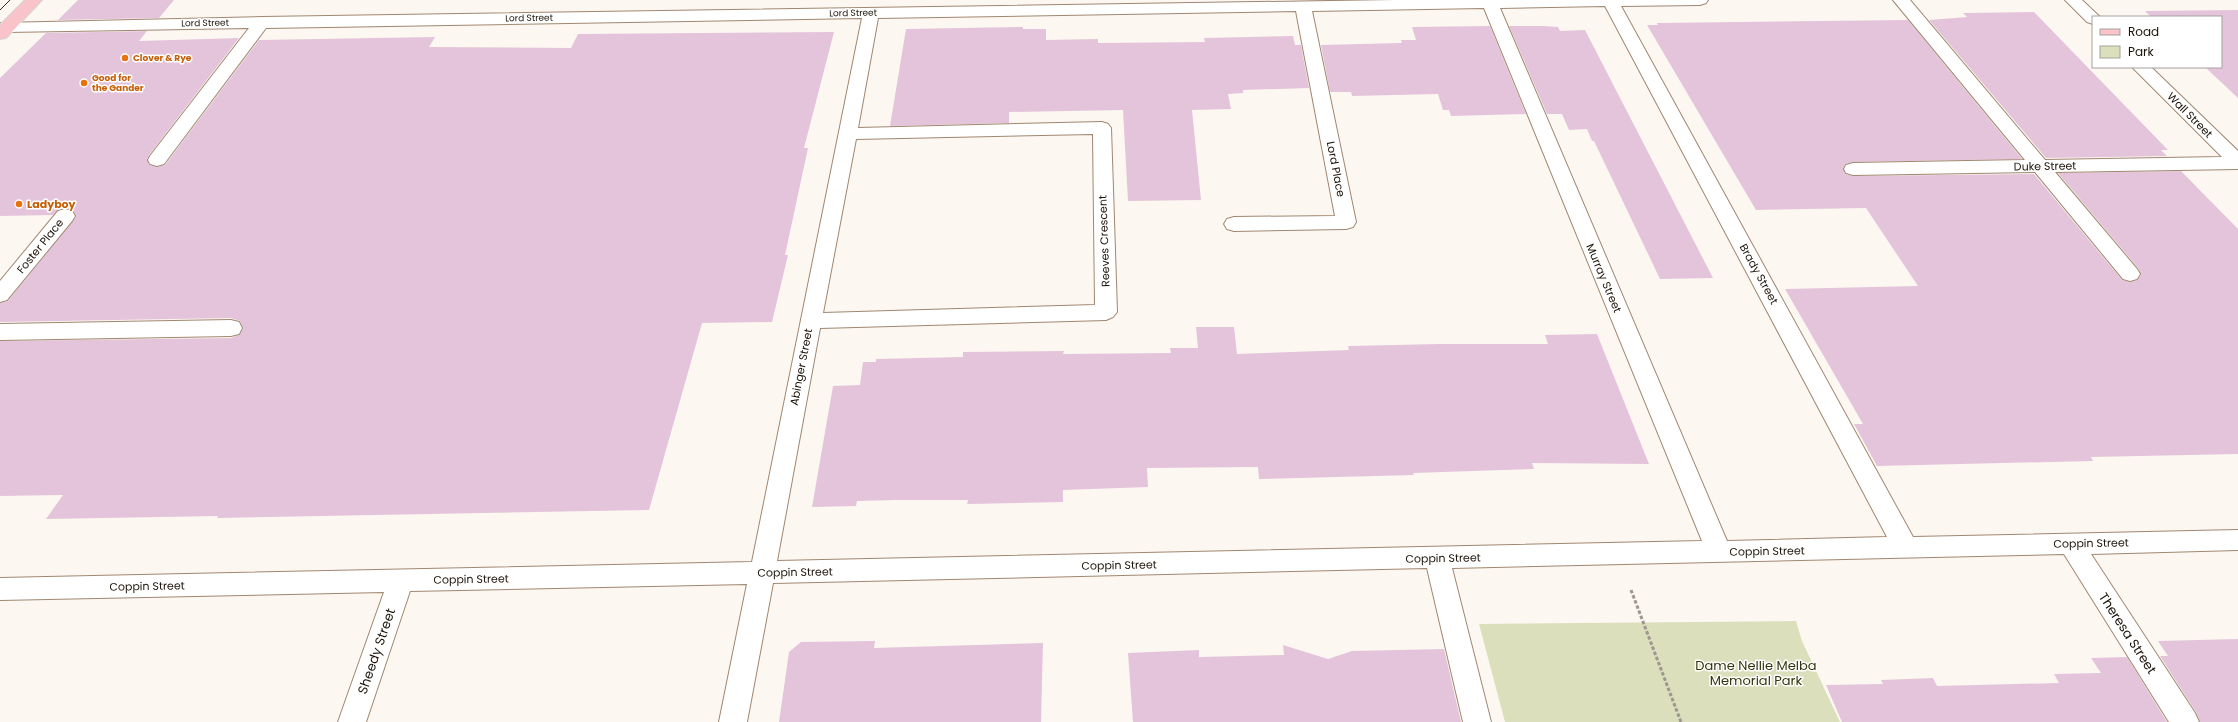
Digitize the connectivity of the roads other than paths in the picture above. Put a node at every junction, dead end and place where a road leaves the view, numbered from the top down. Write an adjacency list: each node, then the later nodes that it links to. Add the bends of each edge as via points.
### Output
1 (34, 0): 11 (main road)
2 (1700, 0): 5 (street, Lord Street)
3 (1901, 0): 16 (street)
4 (2073, 0): 9 (street)
5 (1610, 1): 6 (street, Lord Street); 27 (street, Brady Street)
6 (1490, 3): 7 (street, Lord Street); 28 (street, Murray Street)
7 (1303, 6): 8 (street, Lord Street); 19 (street, Lord Place, via 1346,222)
8 (871, 13): 10 (street, Lord Street); 13 (street, Abinger Street)
9 (2092, 18)
10 (262, 22): 11 (street, Lord Street); 14 (street)
11 (2, 29)
12 (2142, 68): 15 (street, Wall Street)
13 (847, 134): 22 (street, Abinger Street); 22 (street, Reeves Crescent, via 1102,128 1106,312)
14 (157, 160)
15 (2238, 163): 16 (street, Duke Street)
16 (2039, 166): 17 (street, Duke Street); 20 (street)
17 (1853, 169)
18 (65, 216): 21 (street, Foster Place)
19 (1234, 224)
20 (2130, 274)
21 (0, 295)
22 (811, 321): 30 (street, Abinger Street)
23 (231, 328): 24 (street)
24 (0, 332)
25 (2238, 540): 26 (street, Coppin Street)
26 (2070, 544): 27 (street, Coppin Street); 36 (street, Theresa Street)
27 (1906, 548): 28 (street, Coppin Street)
28 (1719, 552): 29 (street, Coppin Street)
29 (1437, 558): 30 (street, Coppin Street); 35 (street)
30 (762, 573): 31 (street, Coppin Street); 34 (street, Abinger Street)
31 (401, 581): 32 (street, Coppin Street); 33 (street, Sheedy Street)
32 (0, 590)
33 (352, 722)
34 (733, 722)
35 (1477, 722)
36 (2185, 722)

